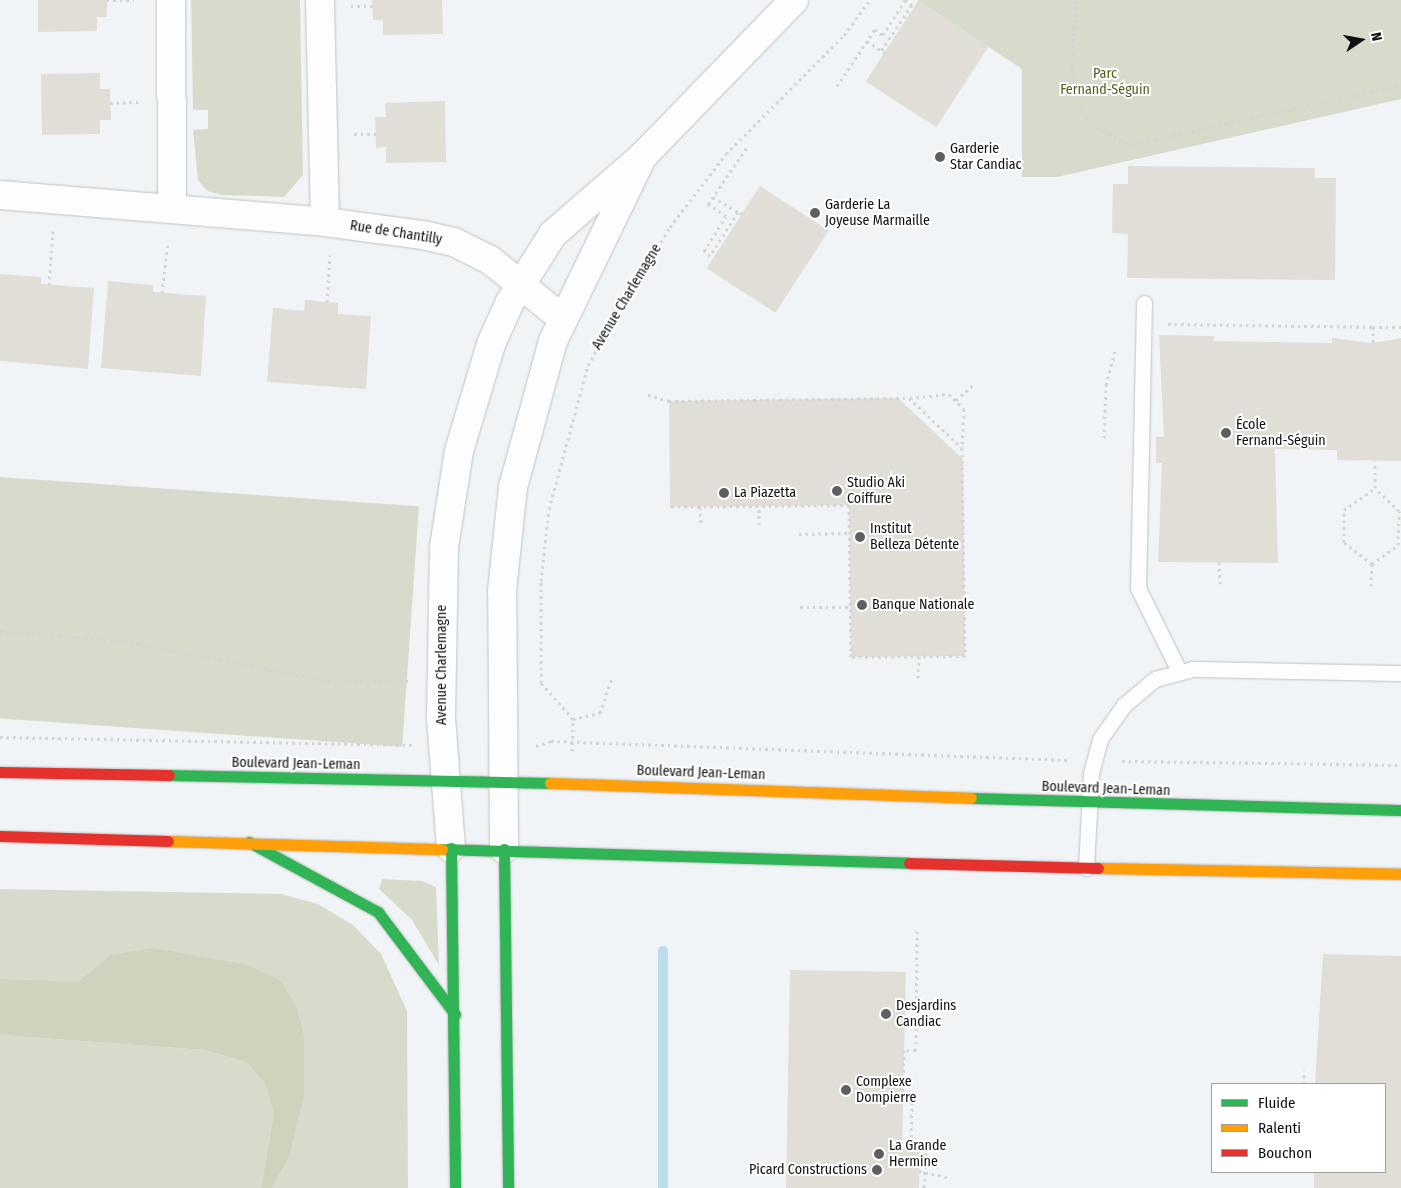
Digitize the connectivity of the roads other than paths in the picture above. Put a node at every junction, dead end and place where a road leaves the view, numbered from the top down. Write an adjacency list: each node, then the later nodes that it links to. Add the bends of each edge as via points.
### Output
1 (171, 0): 6 (street)
2 (320, 0): 7 (street)
3 (794, 0): 4 (street, Avenue Charlemagne)
4 (643, 156): 8 (street, Avenue Charlemagne, via 553,234); 10 (street, Avenue Charlemagne, via 592,267)
5 (0, 195): 6 (street, Rue de Chantilly)
6 (172, 209): 7 (street, Rue de Chantilly)
7 (325, 222): 8 (street, Rue de Chantilly, via 454,242)
8 (522, 282): 10 (street, Rue de Chantilly); 14 (street, Avenue Charlemagne, via 491,344 452,487 441,608)
9 (1144, 303): 11 (lane, via 1138,588)
10 (562, 318): 15 (street, Avenue Charlemagne, via 534,399 505,545)
11 (1179, 671): 12 (lane); 16 (lane, via 1156,679 1110,721 1093,760)
12 (1401, 673)
13 (0, 772): 14 (main road, Boulevard Jean-Leman)
14 (444, 781): 15 (main road, Boulevard Jean-Leman); 20 (street, Avenue Charlemagne)
15 (504, 781): 16 (main road, Boulevard Jean-Leman); 21 (street, Avenue Charlemagne)
16 (1088, 803): 17 (main road, Boulevard Jean-Leman); 22 (lane)
17 (1401, 810)
18 (0, 836): 19 (main road)
19 (249, 842): 20 (main road); 24 (main road, via 378,912)
20 (451, 848): 21 (main road); 24 (main road)
21 (504, 849): 22 (main road); 26 (main road)
22 (1086, 868): 23 (main road)
23 (1401, 874)
24 (455, 1014): 25 (main road)
25 (455, 1188)
26 (508, 1188)

